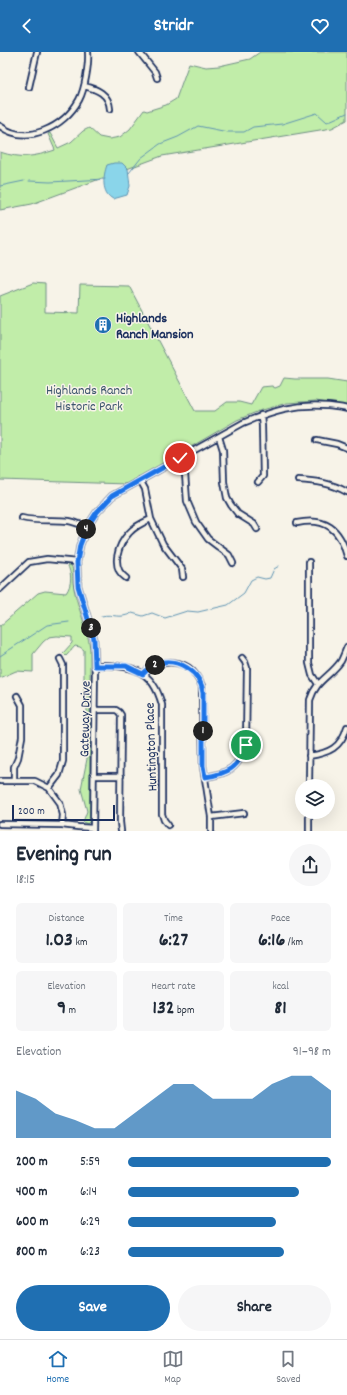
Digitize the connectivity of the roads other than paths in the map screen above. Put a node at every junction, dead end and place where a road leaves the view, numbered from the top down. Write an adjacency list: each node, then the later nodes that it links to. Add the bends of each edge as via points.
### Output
1 (37, 52): 5 (street)
2 (88, 52): 6 (street)
3 (139, 52): 4 (street)
4 (157, 78)
5 (29, 86)
6 (84, 86): 7 (street, via 103,94 109,101); 8 (street, via 75,106 48,129 34,134 24,134)
7 (110, 109)
8 (0, 126)
9 (347, 409): 10 (street, via 317,405 288,407)
10 (261, 415): 11 (street, Gateway Drive); 17 (street, via 263,476)
11 (219, 437): 14 (street, Gateway Drive); 23 (street, via 224,450 227,498 238,514 254,524)
12 (317, 440): 13 (street)
13 (347, 448)
14 (180, 458): 15 (street, Gateway Drive); 27 (street, via 185,474 187,501 196,522 208,539 229,555)
15 (140, 480): 20 (street, via 145,489); 22 (street, Gateway Drive, via 112,496)
16 (298, 480): 18 (street, via 318,481 337,486)
17 (258, 482)
18 (347, 492)
19 (22, 518): 22 (street, via 31,521 70,521)
20 (151, 519): 28 (street, via 163,544 182,569); 29 (street, via 130,532 120,546 118,565 121,574)
21 (297, 523): 24 (street, via 309,520 324,523 334,530 343,542)
22 (87, 527): 25 (street, Gateway Drive)
23 (257, 529)
24 (347, 556)
25 (77, 562): 30 (street, via 47,559 29,562); 34 (street, Gateway Drive, via 78,586 94,639)
26 (309, 562): 36 (street, via 309,663)
27 (233, 563)
28 (183, 577)
29 (126, 578)
30 (0, 589)
31 (347, 647): 36 (street, via 341,660)
32 (242, 658): 43 (street, via 247,668 246,745 238,762 231,769 220,775)
33 (60, 659): 47 (street, via 63,665 63,761 59,775)
34 (95, 666): 35 (street, Huntington Place, via 126,666); 38 (street, Gateway Drive)
35 (143, 674): 43 (street, via 156,664 169,662 189,668 196,675 203,693); 53 (street, Huntington Place, via 154,684 162,705 162,814)
36 (318, 684): 40 (street, via 309,707)
37 (17, 696): 46 (street, via 22,704 22,738 14,767)
38 (95, 710): 41 (street, Gateway Drive); 42 (street, via 120,712)
39 (347, 727): 40 (street, via 336,747 329,752)
40 (309, 756): 44 (street)
41 (94, 776): 42 (street); 54 (street, Gateway Drive)
42 (121, 776): 55 (street)
43 (205, 777): 49 (street)
44 (309, 779)
45 (0, 781): 46 (street)
46 (14, 781): 47 (street, via 35,781)
47 (49, 788): 52 (street, via 60,803)
48 (244, 813): 49 (street)
49 (211, 817): 56 (street)
50 (309, 819): 57 (street)
51 (0, 824): 52 (street)
52 (62, 825): 54 (street)
53 (168, 825)
54 (94, 829)
55 (121, 831)
56 (211, 831)
57 (309, 831)

